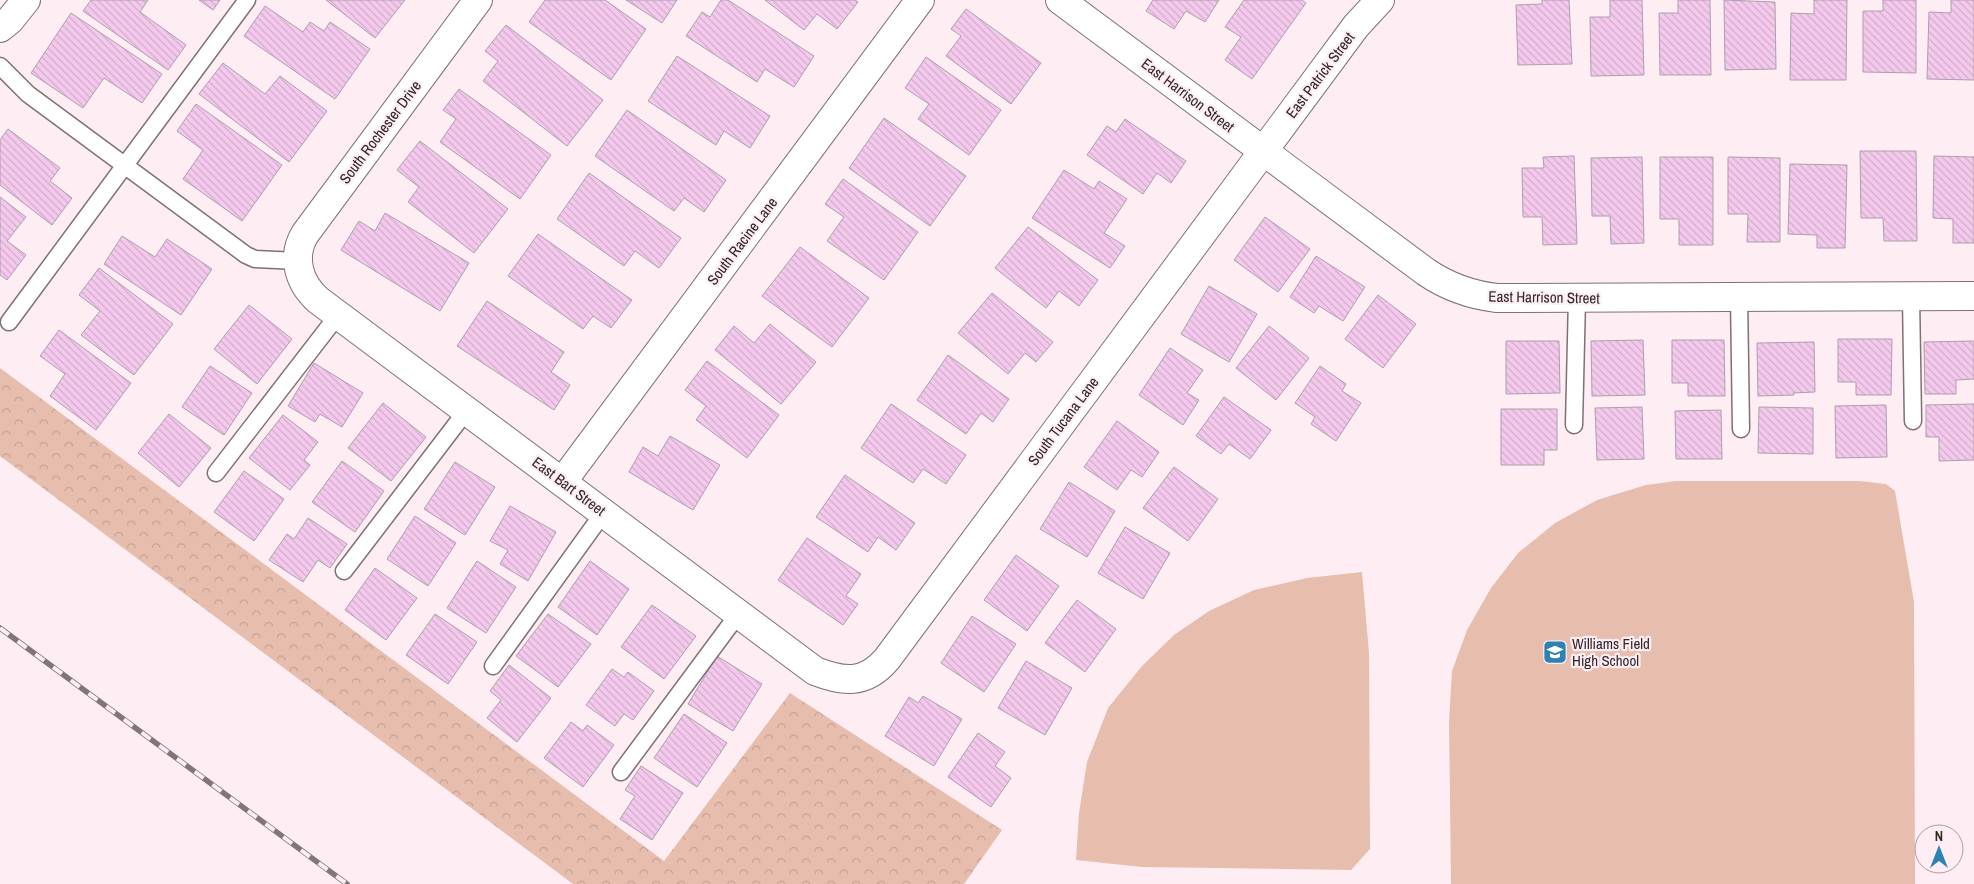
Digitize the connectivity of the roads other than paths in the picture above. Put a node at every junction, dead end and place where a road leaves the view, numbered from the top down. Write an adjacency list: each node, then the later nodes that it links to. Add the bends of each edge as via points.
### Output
1 (26, 0): 7 (street)
2 (247, 0): 10 (lane)
3 (478, 0): 11 (street, South Rochester Drive, via 308,230 300,245)
4 (920, 0): 23 (street, South Racine Lane)
5 (1060, 0): 9 (street, East Harrison Street)
6 (1380, 0): 9 (street, East Patrick Street, via 1356,26)
7 (0, 28)
8 (0, 66): 10 (lane, via 28,94)
9 (1263, 151): 15 (street, East Harrison Street, via 1444,283 1475,295 1497,298); 28 (street, South Tucana Lane, via 887,659 870,674)
10 (124, 165): 11 (lane, via 246,255); 17 (lane)
11 (298, 265): 16 (street, East Bart Street, via 302,281 312,294)
12 (1974, 296): 14 (street, East Harrison Street)
13 (1739, 297): 14 (street, East Harrison Street); 15 (street, East Harrison Street); 21 (lane)
14 (1911, 297): 19 (lane)
15 (1576, 298): 20 (lane)
16 (338, 315): 18 (street, East Bart Street); 22 (lane)
17 (9, 322)
18 (467, 410): 23 (street, East Bart Street); 25 (lane)
19 (1913, 421)
20 (1574, 425)
21 (1741, 429)
22 (216, 472)
23 (563, 482): 24 (street, East Bart Street)
24 (604, 512): 26 (street, East Bart Street); 27 (lane)
25 (344, 571)
26 (740, 613): 28 (street, East Bart Street, via 815,671 833,678); 29 (lane)
27 (493, 666)
28 (854, 679)
29 (621, 772)

